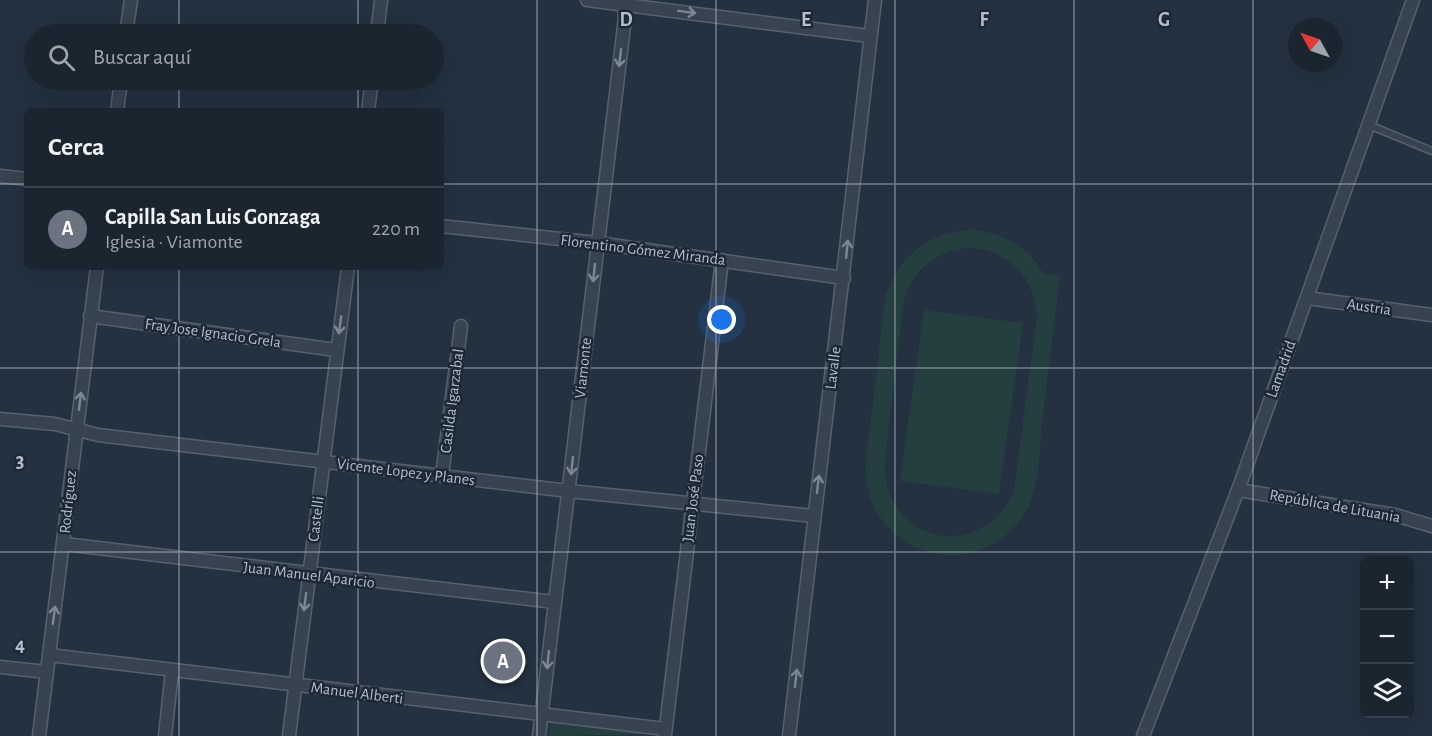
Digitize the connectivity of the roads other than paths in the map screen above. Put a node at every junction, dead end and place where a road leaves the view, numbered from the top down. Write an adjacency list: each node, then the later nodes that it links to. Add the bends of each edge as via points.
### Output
1 (130, 0): 7 (street)
2 (381, 0): 8 (street)
3 (587, 0): 6 (street)
4 (875, 0): 9 (street, Lavalle)
5 (1413, 0): 14 (street, Lamadrid)
6 (624, 2): 9 (street, one-way to 9); 19 (street, Viamonte, one-way to 19)
7 (127, 24)
8 (378, 24)
9 (869, 36): 23 (street, Lavalle, one-way to 9)
10 (120, 90): 12 (street)
11 (371, 90): 13 (street)
12 (117, 108)
13 (368, 108)
14 (1369, 125): 15 (lane); 24 (street, Lamadrid)
15 (1432, 151)
16 (0, 176): 17 (street)
17 (24, 179)
18 (444, 226): 19 (street, Florentino Gómez Miranda)
19 (597, 243): 20 (street, Florentino Gómez Miranda); 34 (street, Viamonte, one-way to 34)
20 (722, 260): 23 (street, Florentino Gómez Miranda); 35 (street, Juan José Paso)
21 (97, 270): 26 (street, Rodríguez)
22 (348, 270): 28 (street, Castelli, one-way to 28)
23 (844, 278): 36 (street, Lavalle, one-way to 23)
24 (1307, 298): 25 (street, Austria); 33 (street, Lamadrid)
25 (1432, 315)
26 (90, 316): 28 (street, Fray Jose Ignacio Grela); 30 (street, Rodríguez, one-way to 26)
27 (461, 326): 32 (street, Casilda Igarzabal)
28 (336, 350): 31 (street, Castelli)
29 (0, 419): 30 (street, Vicente Lopez y Planes)
30 (76, 430): 31 (street, Vicente Lopez y Planes); 38 (street, Rodríguez)
31 (322, 462): 32 (street, Vicente Lopez y Planes); 39 (street, Castelli)
32 (442, 476): 34 (street, Vicente Lopez y Planes)
33 (1238, 490): 37 (street, República de Lituania, via 1395,515); 53 (street, Lamadrid)
34 (569, 491): 35 (street, Vicente Lopez y Planes); 40 (street, Viamonte)
35 (692, 504): 36 (street, Vicente Lopez y Planes); 47 (street, Juan José Paso)
36 (814, 516): 52 (street, Lavalle, one-way to 36)
37 (1432, 526)
38 (64, 544): 39 (street, Juan Manuel Aparicio); 41 (street, Rodríguez, one-way to 38)
39 (309, 575): 40 (street, Juan Manuel Aparicio); 45 (street, Castelli, one-way to 45)
40 (554, 602): 46 (street, Viamonte, one-way to 46)
41 (49, 655): 43 (street, Manuel Alberti); 44 (street, Rodríguez)
42 (0, 667): 44 (street)
43 (172, 671): 45 (street, Manuel Alberti); 49 (street)
44 (47, 672): 48 (street, Rodríguez)
45 (295, 686): 46 (street, Manuel Alberti); 50 (street, Castelli)
46 (542, 716): 47 (street, Manuel Alberti); 51 (street, Viamonte)
47 (665, 733)
48 (39, 736)
49 (165, 736)
50 (289, 736)
51 (539, 736)
52 (789, 736)
53 (1143, 736)

